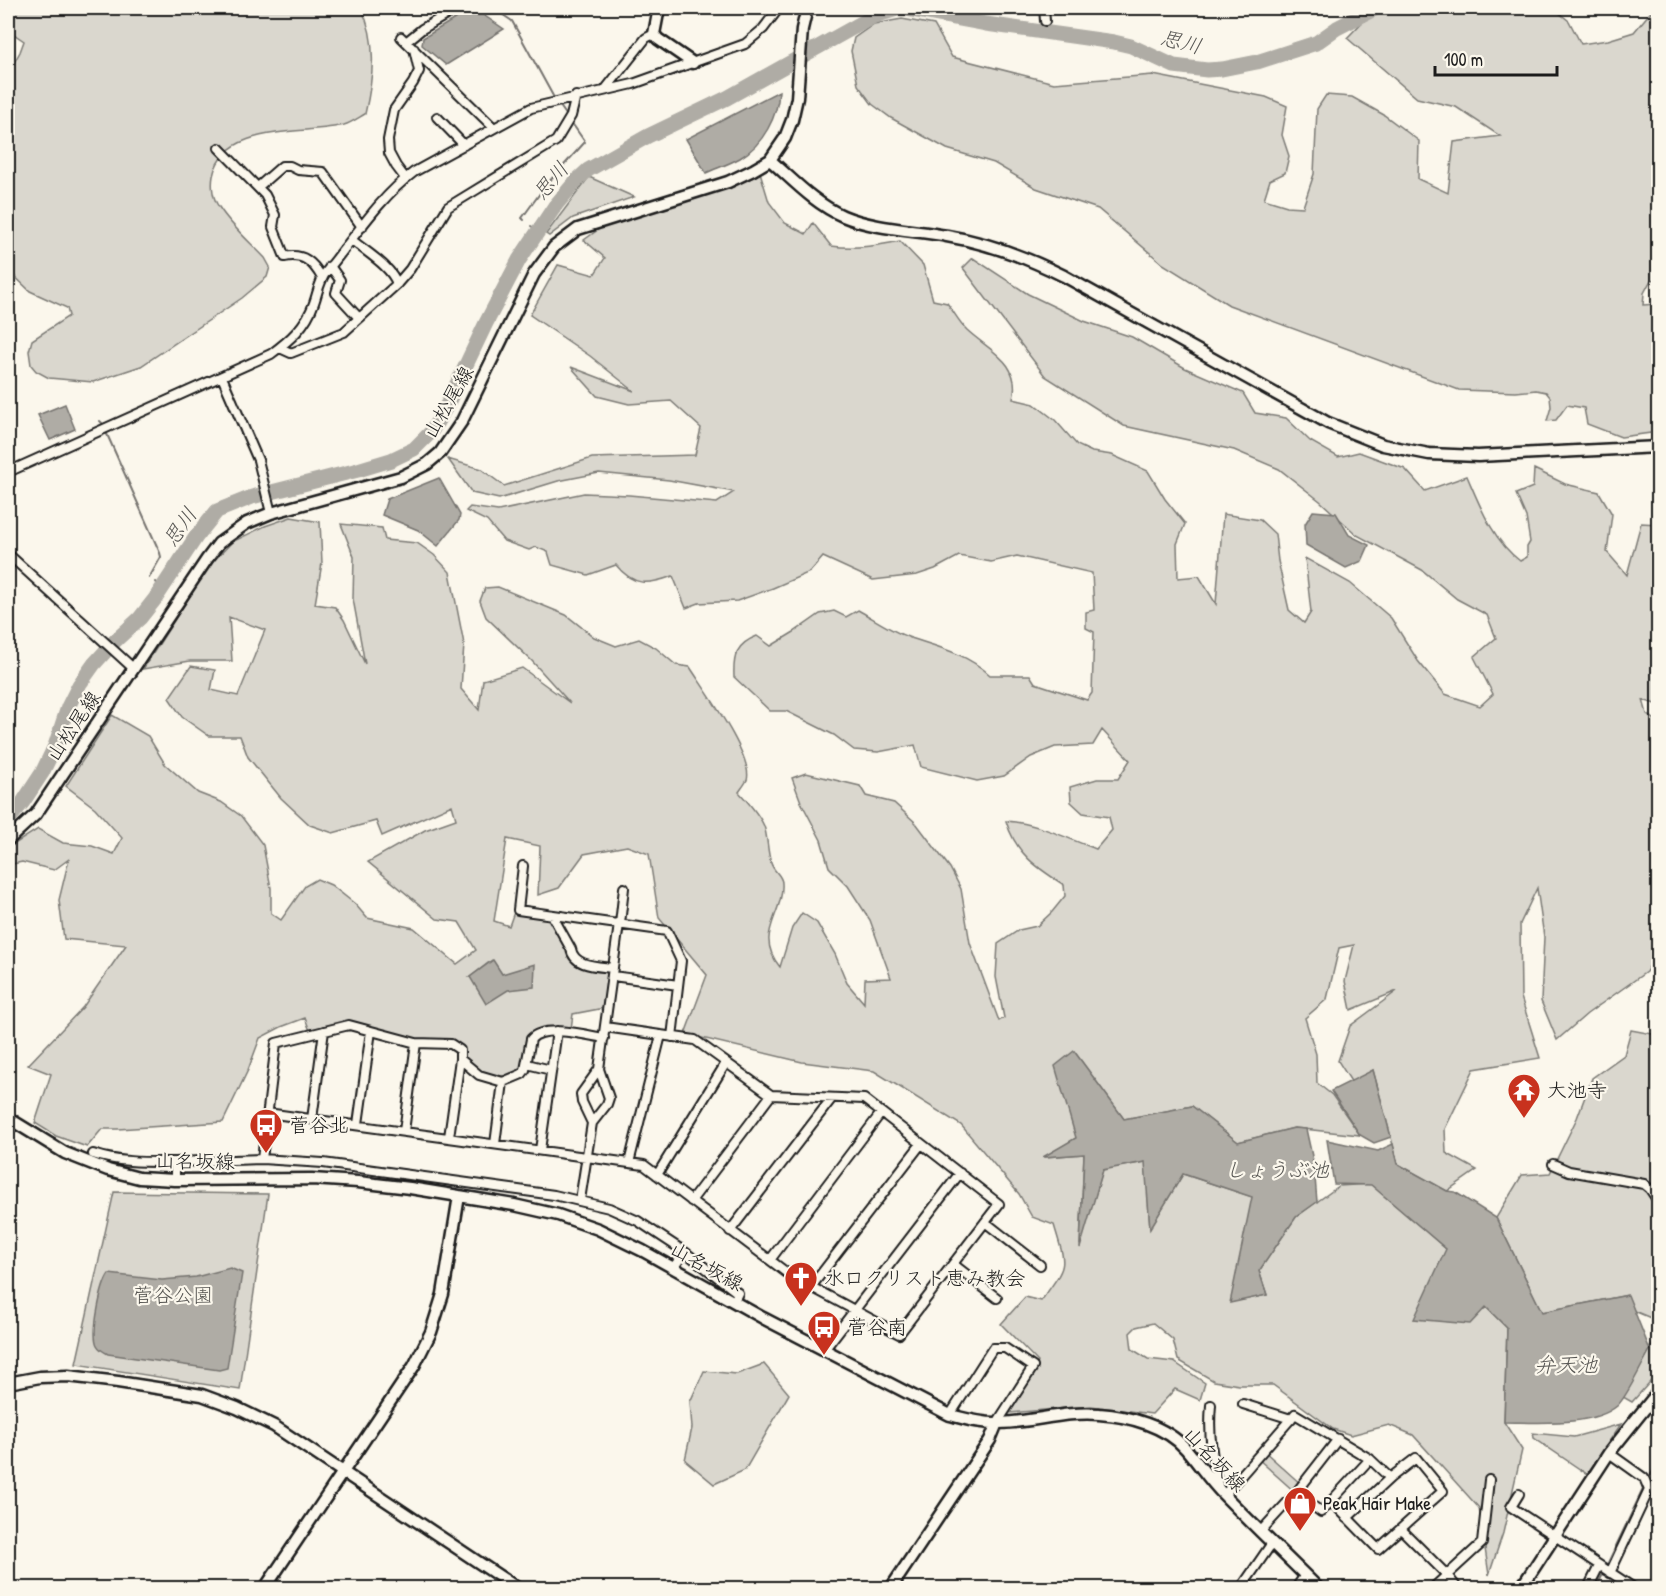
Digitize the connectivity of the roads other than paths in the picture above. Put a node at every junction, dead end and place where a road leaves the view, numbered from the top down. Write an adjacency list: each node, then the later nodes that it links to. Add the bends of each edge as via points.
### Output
1 (458, 8): 9 (street, via 403,39)
2 (659, 8): 8 (main road)
3 (779, 8): 10 (street, via 745,44)
4 (795, 8): 6 (main road)
5 (1044, 8): 7 (street)
6 (806, 9): 17 (main road, 山松尾線, via 792,120)
7 (1044, 21)
8 (654, 34): 10 (main road); 11 (street, via 646,38)
9 (414, 49): 14 (street); 18 (street, via 418,71 394,111 388,140 389,153)
10 (693, 63): 11 (street)
11 (605, 90): 12 (street)
12 (576, 96): 14 (street, via 531,108); 24 (street, via 569,120 556,141 448,207 411,269)
13 (437, 117): 15 (street)
14 (494, 128): 15 (street)
15 (464, 145): 18 (street)
16 (219, 148): 19 (street)
17 (770, 160): 28 (main road, via 842,215 870,224 987,244 1042,265 1319,418 1375,442 1448,456); 30 (main road, 山松尾線, via 728,182 578,229 554,247 534,274 462,421 440,453 401,477)
18 (405, 178): 20 (street)
19 (258, 187): 20 (street, via 282,166 323,172); 23 (street, via 272,206 273,227 285,257 307,259)
20 (362, 227): 21 (street)
21 (352, 240): 22 (street); 24 (street, via 395,276)
22 (330, 266): 23 (street); 25 (street, via 340,280 336,293)
23 (322, 278): 26 (street, via 309,317)
24 (397, 284): 25 (street)
25 (359, 318): 26 (street, via 344,332 291,353)
26 (280, 348): 27 (street)
27 (222, 377): 29 (street); 30 (street, via 258,460)
28 (1659, 447)
29 (8, 472)
30 (270, 508): 32 (main road, 山松尾線, via 219,543)
31 (8, 554): 32 (street)
32 (133, 668): 33 (main road, 山松尾線, via 36,814)
33 (8, 840)
34 (523, 866): 36 (street, via 518,910)
35 (624, 888): 37 (street)
36 (552, 915): 37 (street); 38 (street, via 572,955 581,963)
37 (619, 924): 38 (street); 39 (street, via 667,931 681,961)
38 (613, 972): 39 (street); 40 (street)
39 (678, 985): 45 (street)
40 (605, 1027): 44 (street); 46 (street)
41 (324, 1031): 42 (street, via 349,1025); 56 (street, via 276,1043); 59 (street)
42 (371, 1031): 47 (street); 61 (street)
43 (557, 1031): 46 (street); 50 (street, via 534,1035); 52 (street)
44 (660, 1035): 45 (street); 71 (street)
45 (672, 1037): 49 (street, via 695,1040)
46 (604, 1038): 51 (street)
47 (416, 1043): 48 (street, via 452,1044 460,1050); 62 (street)
48 (460, 1059): 53 (street, via 479,1075); 63 (street)
49 (726, 1063): 54 (street); 74 (street)
50 (527, 1064): 52 (street); 53 (street, via 522,1074)
51 (599, 1069): 60 (street, via 609,1098); 60 (street, via 581,1095)
52 (552, 1070): 66 (street)
53 (503, 1082): 64 (street)
54 (771, 1095): 55 (street); 78 (street)
55 (832, 1098): 57 (street, via 864,1099); 81 (street)
56 (267, 1113): 59 (street); 69 (street)
57 (882, 1113): 65 (street); 83 (street)
58 (8, 1118): 75 (main road, 山名坂線, via 65,1153 108,1170 139,1178)
59 (312, 1119): 61 (street)
60 (592, 1123): 68 (street)
61 (358, 1124): 62 (street)
62 (404, 1131): 63 (street)
63 (449, 1137): 64 (street)
64 (495, 1144): 66 (street)
65 (921, 1144): 73 (street); 87 (street)
66 (540, 1150): 68 (street)
67 (93, 1154): 70 (street, via 132,1162)
68 (586, 1157): 71 (street); 77 (street)
69 (262, 1159): 70 (street); 77 (street, via 323,1162)
70 (175, 1162): 75 (street)
71 (629, 1162): 74 (street, via 644,1165)
72 (1553, 1164): 79 (street, via 1569,1171 1644,1184)
73 (960, 1173): 80 (street, via 999,1204); 90 (street)
74 (657, 1175): 78 (street)
75 (175, 1180): 76 (main road, 山名坂線, via 324,1180)
76 (459, 1196): 86 (main road, 山名坂線, via 514,1204 580,1222); 102 (main road, via 443,1294 430,1332 414,1366)
77 (580, 1200): 82 (street, via 638,1221)
78 (691, 1201): 81 (street)
79 (1659, 1201)
80 (985, 1222): 84 (street); 85 (street)
81 (730, 1231): 83 (street)
82 (685, 1252): 86 (street); 89 (street, via 738,1293)
83 (770, 1260): 87 (street)
84 (953, 1264): 88 (street); 90 (street, via 899,1334)
85 (1040, 1265)
86 (673, 1268): 89 (main road, 山名坂線)
87 (811, 1287): 90 (street)
88 (997, 1298)
89 (734, 1301): 91 (main road, 山名坂線)
90 (854, 1311): 91 (street)
91 (824, 1350): 96 (main road, 山名坂線)
92 (8, 1383): 102 (main road, via 68,1376 201,1395 274,1426)
93 (1659, 1392): 100 (main road)
94 (1243, 1404): 97 (street)
95 (1211, 1405): 105 (street, via 1211,1454)
96 (950, 1415): 98 (main road, 山名坂線); 98 (street, via 993,1348 1005,1348 1034,1367)
97 (1291, 1419): 99 (street, via 1295,1414); 105 (street)
98 (997, 1423): 105 (main road, 山名坂線, via 1084,1413 1134,1420 1167,1434 1185,1447); 120 (main road, via 990,1440)
99 (1338, 1439): 101 (street); 106 (street)
100 (1609, 1453): 112 (main road); 115 (street, via 1644,1478 1649,1490)
101 (1370, 1459): 103 (street); 108 (street)
102 (343, 1472): 118 (main road); 119 (main road)
103 (1390, 1478): 109 (street); 110 (street, via 1416,1458 1443,1491)
104 (1489, 1480): 117 (street, via 1482,1543)
105 (1222, 1493): 111 (main road, 山名坂線)
106 (1296, 1493): 108 (street, via 1321,1512); 111 (street)
107 (1519, 1494): 112 (street, via 1510,1507)
108 (1331, 1501): 109 (street)
109 (1347, 1518): 110 (street, via 1378,1549)
110 (1401, 1529): 117 (street)
111 (1261, 1531): 113 (main road, 山名坂線)
112 (1555, 1536): 114 (street); 126 (main road)
113 (1272, 1543): 116 (main road, 山名坂線); 121 (street)
114 (1599, 1566): 115 (street); 127 (street)
115 (1610, 1573): 128 (street)
116 (1305, 1575): 122 (street); 123 (main road, 山名坂線)
117 (1447, 1575): 124 (street); 125 (street)
118 (265, 1588)
119 (518, 1588)
120 (891, 1588)
121 (1241, 1588)
122 (1296, 1588)
123 (1318, 1588)
124 (1433, 1588)
125 (1457, 1588)
126 (1521, 1588)
127 (1588, 1588)
128 (1634, 1588)

